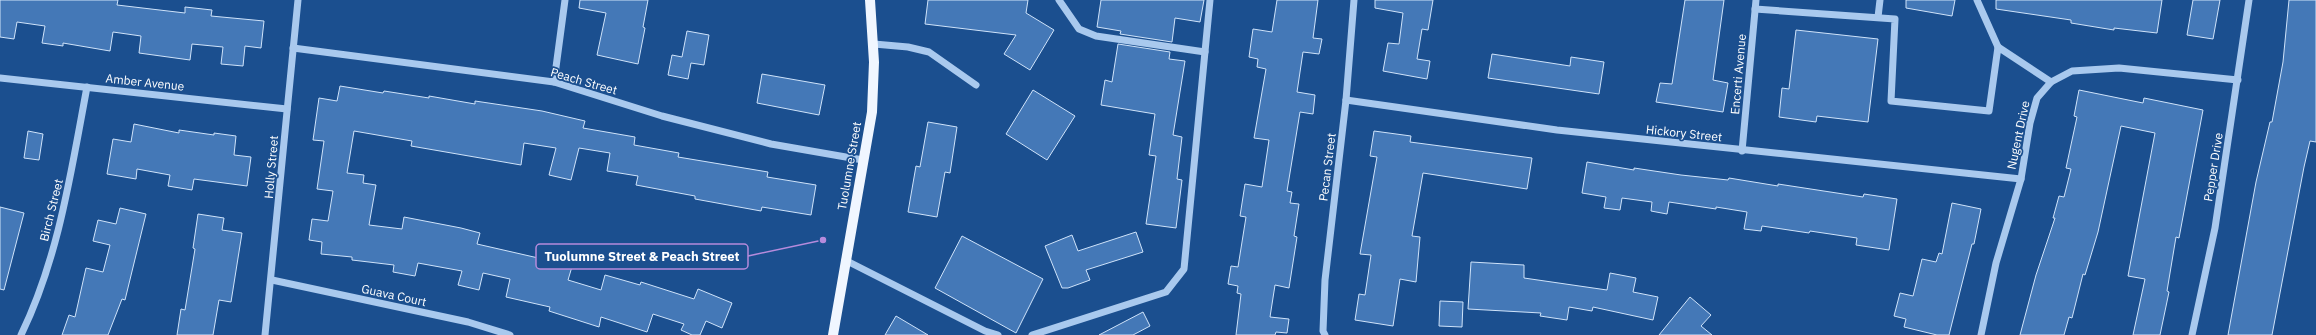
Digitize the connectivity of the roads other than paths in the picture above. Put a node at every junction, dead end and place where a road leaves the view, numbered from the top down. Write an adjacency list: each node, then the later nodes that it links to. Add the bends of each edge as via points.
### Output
1 (298, 0): 15 (street, Holly Street)
2 (565, 0): 19 (street)
3 (870, 0): 13 (main road, Tuolumne Street)
4 (1059, 0): 16 (street, via 1079,29 1096,36)
5 (1210, 0): 16 (street)
6 (1354, 0): 23 (street, Pecan Street)
7 (1756, 0): 11 (street, Encerti Avenue)
8 (1880, 0): 12 (street)
9 (1977, 0): 14 (street)
10 (2249, 0): 18 (street, Pepper Drive)
11 (1755, 10): 12 (street); 25 (street, Encerti Avenue)
12 (1878, 18): 14 (street, via 1895,19 1891,101 1989,111)
13 (874, 44): 21 (street, via 929,52); 26 (main road, Tuolumne Street, via 872,112)
14 (1998, 47): 20 (street)
15 (293, 48): 19 (street, Peach Street); 24 (street, Holly Street)
16 (1205, 52): 35 (street, via 1184,269 1166,292)
17 (0, 78): 22 (street, Amber Avenue)
18 (2238, 80): 20 (street, Nugent Drive, via 2119,68 2072,72); 38 (street, Pepper Drive, via 2215,228)
19 (554, 82): 26 (street, Peach Street, via 662,116 771,144)
20 (2051, 82): 27 (street, Nugent Drive, via 2037,98 2030,123)
21 (976, 85)
22 (87, 87): 24 (street, Amber Avenue); 30 (street, Birch Street, via 69,182 48,266 34,309)
23 (1346, 100): 25 (street, Hickory Street, via 1557,130); 36 (street, Pecan Street, via 1325,280)
24 (287, 109): 29 (street, Holly Street)
25 (1742, 151): 27 (street, Hickory Street)
26 (863, 160): 28 (main road, Tuolumne Street)
27 (2021, 179): 37 (street, Nugent Drive, via 1996,263)
28 (845, 260): 33 (main road, Tuolumne Street); 34 (street, via 985,331)
29 (272, 280): 31 (street, Holly Street); 32 (street, Guava Court, via 468,322)
30 (21, 335)
31 (265, 335)
32 (510, 335)
33 (833, 335)
34 (998, 335)
35 (1032, 335)
36 (1325, 335)
37 (1981, 335)
38 (2192, 335)

